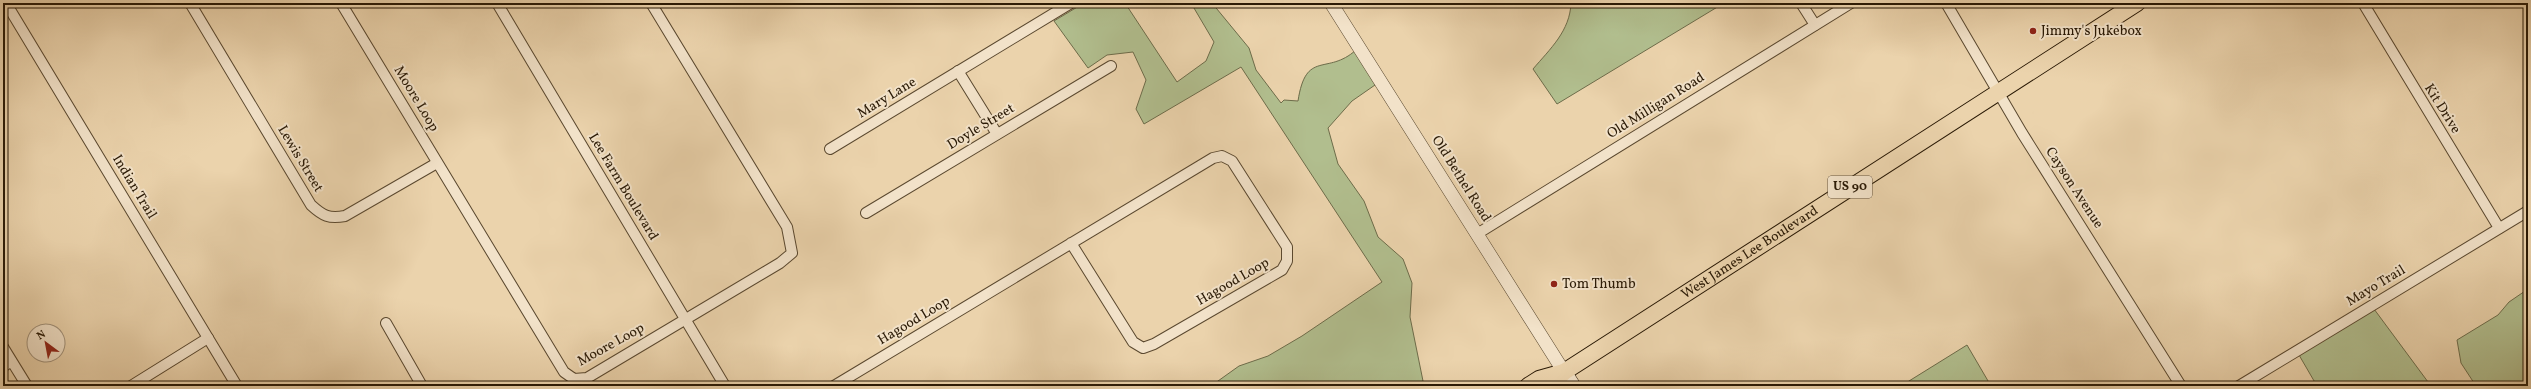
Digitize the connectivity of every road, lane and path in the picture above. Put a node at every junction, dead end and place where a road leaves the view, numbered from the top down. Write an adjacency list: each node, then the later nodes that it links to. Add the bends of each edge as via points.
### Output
1 (6, 3): 27 (street, Indian Trail)
2 (190, 3): 19 (street, Lewis Street, via 311,205 321,215 332,219 345,216)
3 (341, 3): 19 (street, Moore Loop)
4 (497, 3): 25 (street, Lee Farm Boulevard)
5 (651, 3): 25 (street, Moore Loop, via 787,227 792,253 780,263)
6 (1071, 3): 15 (street, Mary Lane)
7 (1331, 3): 23 (street, Old Bethel Road)
8 (1801, 3): 13 (street)
9 (1851, 3): 13 (street, Old Milligan Road)
10 (1946, 3): 16 (street, Cayson Avenue)
11 (2137, 3): 16 (main road, West James Lee Boulevard / US 90)
12 (2363, 3): 22 (street, Kit Drive)
13 (1815, 25): 23 (street, Old Milligan Road)
14 (1111, 66): 17 (street, Doyle Street)
15 (958, 71): 17 (street); 18 (street, Mary Lane)
16 (1999, 93): 30 (main road, West James Lee Boulevard / US 90); 40 (street, Cayson Avenue)
17 (997, 134): 21 (street, Doyle Street)
18 (830, 149)
19 (438, 163): 25 (street, Moore Loop, via 564,372 574,379 587,378)
20 (2528, 211): 22 (street, Mayo Trail)
21 (866, 213)
22 (2499, 228): 41 (street, Mayo Trail)
23 (1477, 234): 30 (street, Old Bethel Road)
24 (1071, 243): 24 (street, Hagood Loop, via 1213,158 1222,156 1232,161 1287,247 1287,261 1282,270 1143,348 1132,342); 36 (street, Hagood Loop)
25 (685, 319): 35 (street, Lee Farm Boulevard)
26 (386, 323): 34 (street)
27 (208, 338): 32 (street); 33 (street, Indian Trail)
28 (3, 347): 29 (street)
29 (7, 364): 31 (street)
30 (1565, 379): 37 (main road, West James Lee Boulevard / US 90, via 1538,379); 38 (main road, West James Lee Boulevard / US 90); 39 (main road)
31 (27, 386)
32 (132, 386)
33 (238, 386)
34 (422, 386)
35 (725, 386)
36 (834, 386)
37 (1528, 386)
38 (1551, 386)
39 (1572, 386)
40 (2181, 386)
41 (2238, 386)

